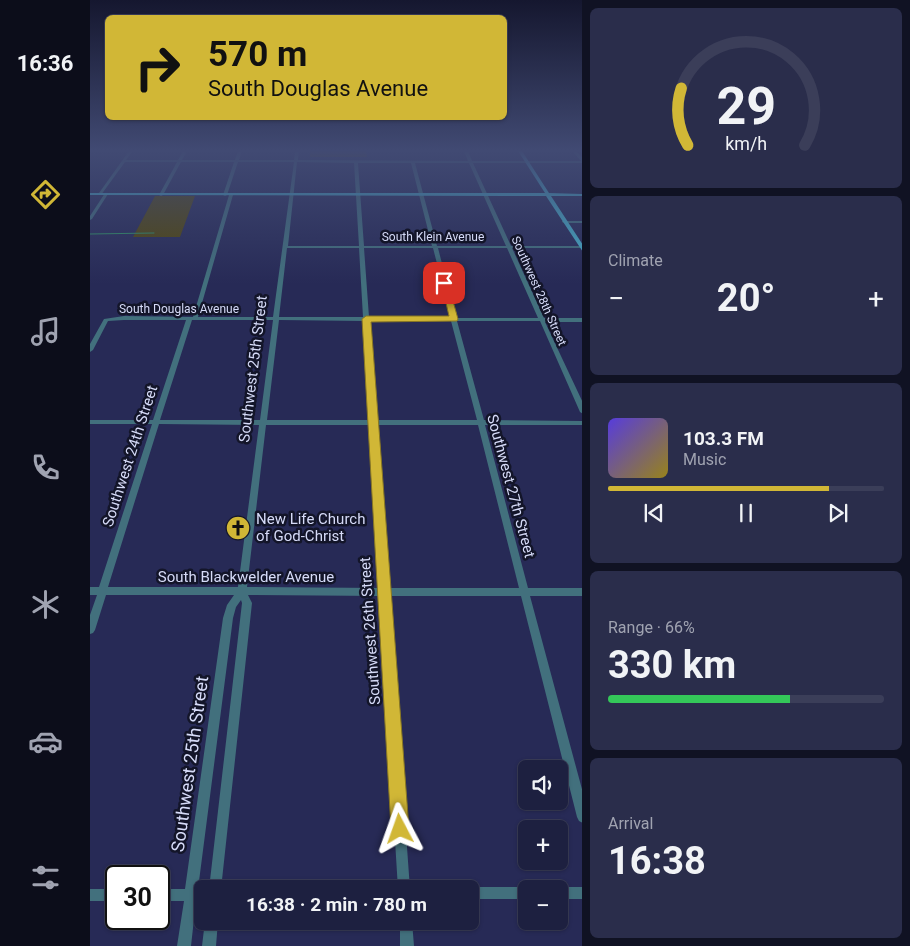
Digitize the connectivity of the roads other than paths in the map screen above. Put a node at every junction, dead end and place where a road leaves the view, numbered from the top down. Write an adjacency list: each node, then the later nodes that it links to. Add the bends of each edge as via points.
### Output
1 (102, 195): 8 (street)
2 (228, 195): 16 (street, Southwest 24th Street)
3 (291, 195): 11 (street, Southwest 25th Street)
4 (357, 195): 12 (street, Southwest 26th Street)
5 (421, 195): 13 (street, Southwest 27th Street)
6 (485, 195): 14 (street, Southwest 28th Street)
7 (548, 195): 9 (main road)
8 (90, 219)
9 (564, 222): 10 (street); 15 (main road)
10 (582, 222)
11 (285, 247): 12 (street, South Klein Avenue); 17 (street, Southwest 25th Street)
12 (361, 247): 13 (street, South Klein Avenue); 18 (street, Southwest 26th Street)
13 (434, 247): 14 (street, South Klein Avenue); 19 (street, Southwest 27th Street)
14 (508, 247): 15 (street, South Klein Avenue); 20 (street, Southwest 28th Street)
15 (582, 249)
16 (192, 319): 17 (street, South Douglas Avenue); 22 (street, South Douglas Avenue, via 106,320); 24 (street, Southwest 24th Street)
17 (276, 319): 18 (street, South Douglas Avenue); 26 (street, Southwest 25th Street)
18 (366, 319): 19 (street, South Douglas Avenue); 27 (street, Southwest 26th Street)
19 (454, 319): 20 (street, South Douglas Avenue); 28 (street, Southwest 27th Street)
20 (541, 320): 21 (street, South Douglas Avenue); 23 (street, Southwest 28th Street)
21 (582, 320)
22 (90, 350)
23 (582, 412)
24 (155, 421): 25 (street); 26 (street); 31 (street, Southwest 24th Street)
25 (90, 422)
26 (263, 422): 27 (street); 32 (street, Southwest 25th Street)
27 (372, 423): 28 (street); 33 (street, Southwest 26th Street)
28 (480, 423): 29 (street); 34 (street, Southwest 27th Street)
29 (582, 423)
30 (90, 591): 31 (street, South Blackwelder Avenue)
31 (102, 591): 32 (street, South Blackwelder Avenue); 36 (street, Southwest 24th Street)
32 (242, 591): 33 (street, South Blackwelder Avenue); 38 (street, Southwest 25th Street, via 228,618); 39 (street, Southwest 25th Street, via 247,603)
33 (384, 592): 34 (street, South Blackwelder Avenue); 40 (street, Southwest 26th Street)
34 (524, 592): 35 (street, South Blackwelder Avenue); 37 (street, Southwest 27th Street)
35 (582, 592)
36 (90, 630)
37 (582, 817)
38 (199, 880)
39 (216, 880)
40 (403, 880)
41 (479, 892): 42 (street)
42 (518, 892)
43 (568, 892): 44 (street)
44 (582, 892)
45 (90, 895): 46 (street)
46 (105, 895)
47 (170, 895): 48 (street)
48 (194, 895)
49 (194, 907): 52 (street, Southwest 25th Street)
50 (211, 930): 53 (street)
51 (407, 930): 54 (street)
52 (184, 946)
53 (209, 946)
54 (408, 946)

